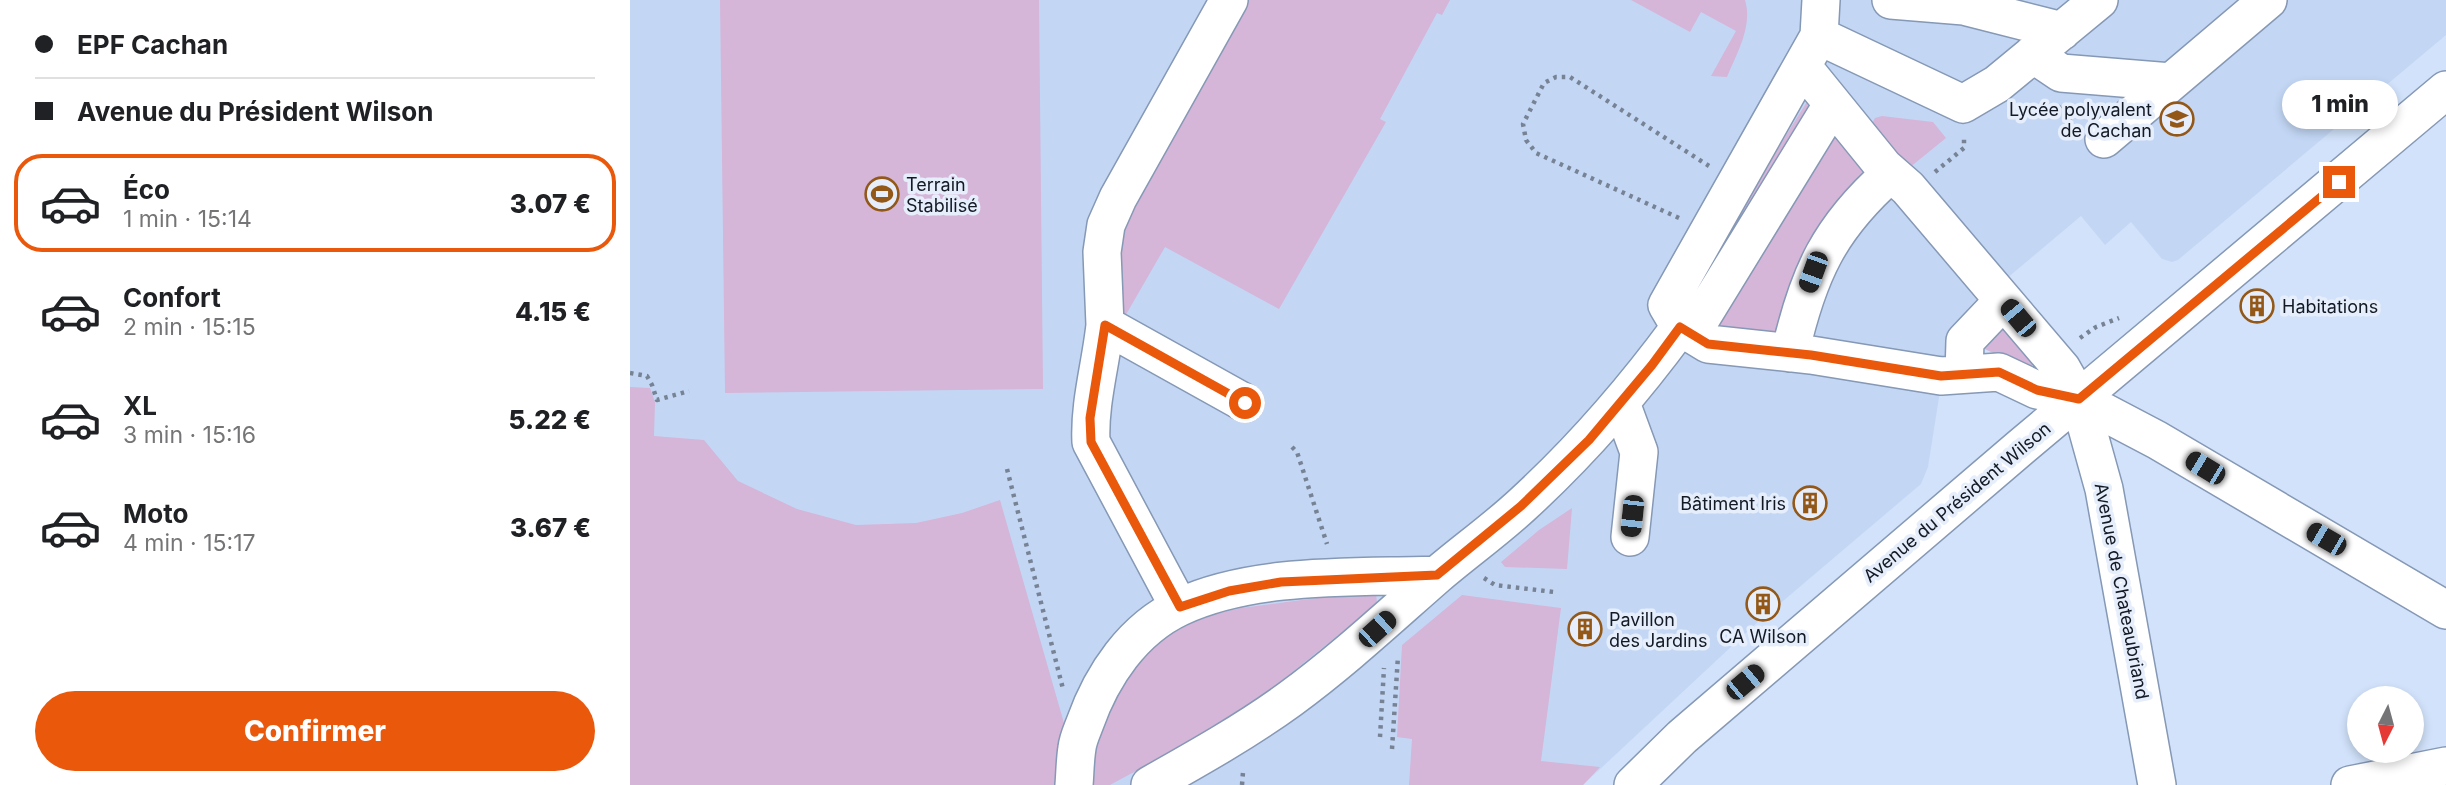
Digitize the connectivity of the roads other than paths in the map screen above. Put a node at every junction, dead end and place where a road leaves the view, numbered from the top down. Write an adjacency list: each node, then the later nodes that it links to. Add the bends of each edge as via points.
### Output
1 (1228, 0): 15 (street, via 1106,225 1102,252)
2 (1821, 0): 7 (street)
3 (1891, 0): 6 (street, via 1964,6)
4 (2099, 0): 6 (street)
5 (2268, 0): 9 (street)
6 (2062, 31): 8 (street)
7 (1811, 51): 8 (street, via 1963,104); 11 (street, Avenue de Chateaubriand); 16 (street, via 1667,305)
8 (2033, 54): 9 (street, via 2061,73)
9 (2171, 82): 12 (street)
10 (2446, 90): 19 (street, Avenue du Président Wilson)
11 (1832, 105): 13 (street, Avenue de Chateaubriand); 16 (street)
12 (2104, 139)
13 (1890, 174): 14 (street, Avenue de Chateaubriand, via 1908,188); 17 (street, via 1835,233 1800,309)
14 (2003, 301): 18 (street, via 1965,341); 19 (street, Avenue de Chateaubriand, via 2062,369)
15 (1105, 325): 20 (street); 24 (street, via 1090,418 1091,442)
16 (1686, 330): 17 (street, via 1708,344); 21 (street)
17 (1790, 353): 18 (street, via 1941,376)
18 (1964, 373): 19 (street, via 1999,372 2037,390)
19 (2079, 399): 25 (street); 29 (street, Avenue du Président Wilson, via 1682,737); 30 (street, Avenue de Chateaubriand, via 2104,489)
20 (1245, 403)
21 (1620, 403): 22 (street, via 1639,453); 23 (street, via 1521,506)
22 (1630, 537)
23 (1437, 575): 24 (street, via 1281,582 1229,591); 28 (street, via 1291,699)
24 (1180, 607): 27 (street, via 1143,632 1110,667 1077,746)
25 (2446, 610)
26 (2446, 766): 31 (street)
27 (1074, 785)
28 (1150, 785)
29 (1633, 785)
30 (2157, 785)
31 (2350, 785)

